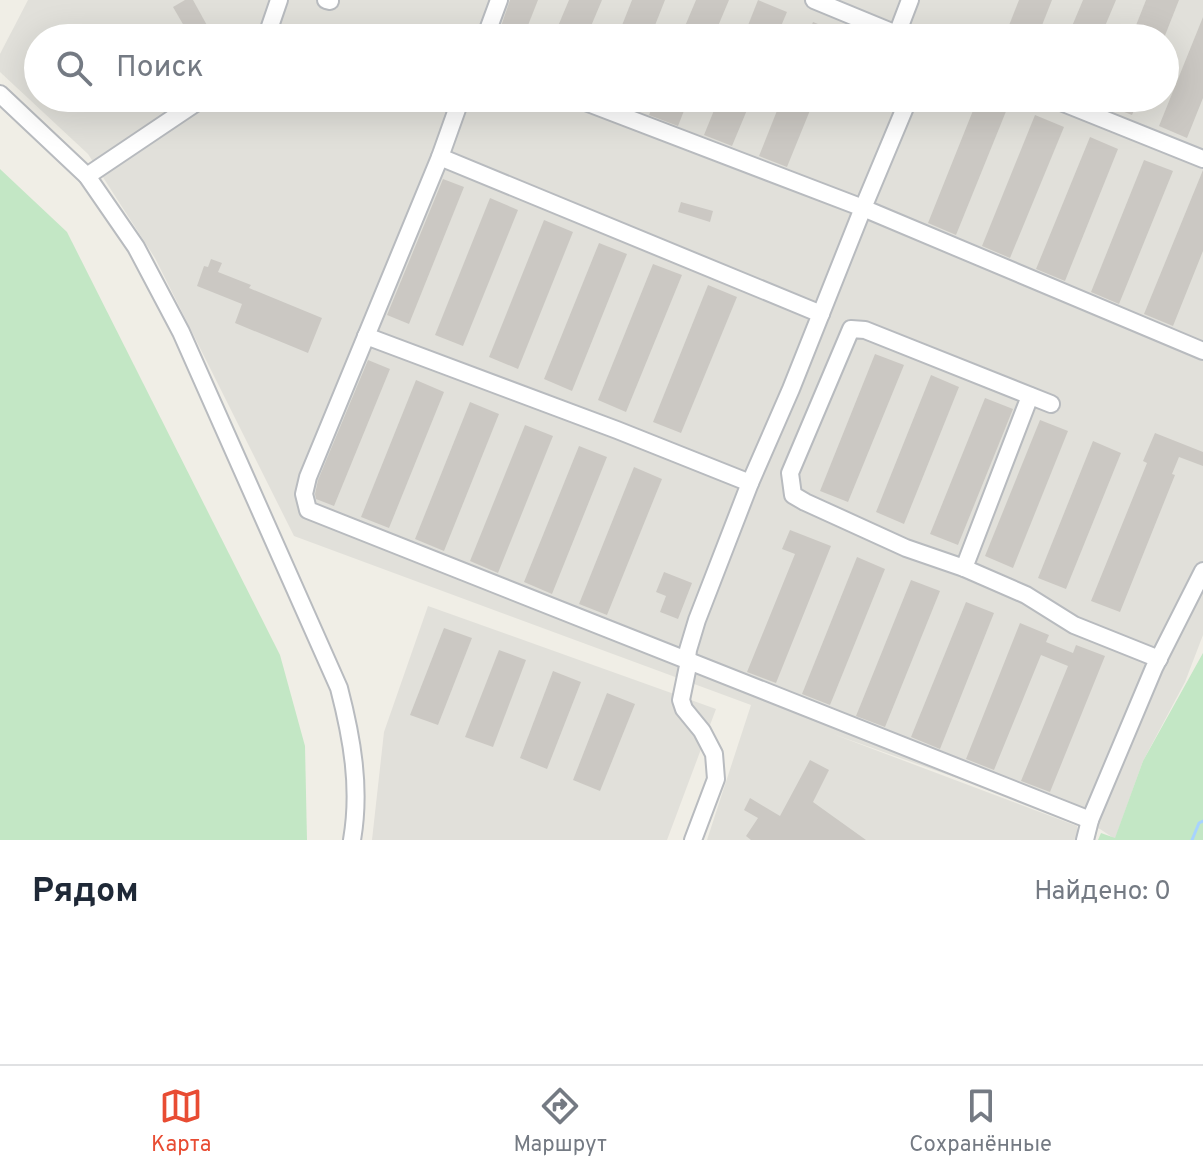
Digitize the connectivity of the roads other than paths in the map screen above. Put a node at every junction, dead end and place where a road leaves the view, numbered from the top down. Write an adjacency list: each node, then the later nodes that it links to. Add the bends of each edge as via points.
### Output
1 (279, 0): 5 (lane)
2 (499, 0): 6 (lane)
3 (814, 0): 7 (lane)
4 (910, 0): 8 (lane)
5 (271, 24)
6 (490, 24)
7 (872, 24)
8 (904, 24)
9 (0, 94): 17 (lane)
10 (182, 112): 17 (lane)
11 (456, 112): 15 (lane)
12 (612, 112): 18 (lane)
13 (903, 112): 18 (lane)
14 (1086, 112): 16 (lane)
15 (440, 157): 19 (lane); 20 (lane)
16 (1203, 159)
17 (87, 176): 30 (lane, via 136,247 181,332 339,688 355,770)
18 (863, 208): 19 (lane); 21 (lane)
19 (821, 314): 24 (lane)
20 (366, 336): 24 (lane); 28 (lane, via 308,477 308,510)
21 (1203, 351)
22 (1030, 396): 23 (lane); 25 (lane); 25 (lane, via 851,329 790,473 793,495 805,502)
23 (1051, 404)
24 (750, 483): 28 (lane, via 697,620)
25 (964, 568): 27 (lane, via 1026,595 1074,625)
26 (1203, 571): 27 (lane)
27 (1159, 659): 29 (lane)
28 (689, 661): 29 (lane); 31 (lane, via 681,700 714,754 716,779)
29 (1090, 820): 32 (lane)
30 (352, 840)
31 (693, 840)
32 (1085, 840)

